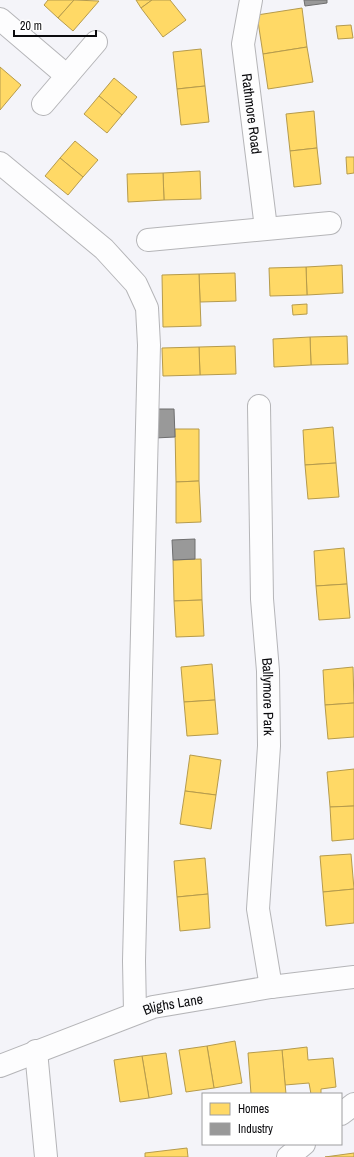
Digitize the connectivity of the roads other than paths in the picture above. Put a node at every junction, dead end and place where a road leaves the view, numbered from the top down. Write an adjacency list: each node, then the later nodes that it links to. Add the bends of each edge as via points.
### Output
1 (251, 0): 8 (street, Rathmore Road, via 243,44)
2 (0, 18): 4 (street)
3 (96, 42): 4 (street)
4 (67, 76): 5 (street)
5 (43, 104)
6 (0, 163): 13 (street, via 104,249 136,284 147,308 149,345 134,953)
7 (330, 223): 8 (street)
8 (266, 228): 9 (street)
9 (148, 240)
10 (259, 406): 12 (street, Ballymore Park, via 262,599 268,671 269,746 258,908)
11 (354, 977): 12 (street, Blighs Lane)
12 (271, 987): 13 (street, Blighs Lane)
13 (135, 1012): 14 (street, Blighs Lane)
14 (36, 1051): 15 (street, Blighs Lane); 19 (street)
15 (0, 1066)
16 (354, 1104): 17 (street)
17 (342, 1113)
18 (303, 1145): 20 (street)
19 (46, 1157)
20 (288, 1157)

